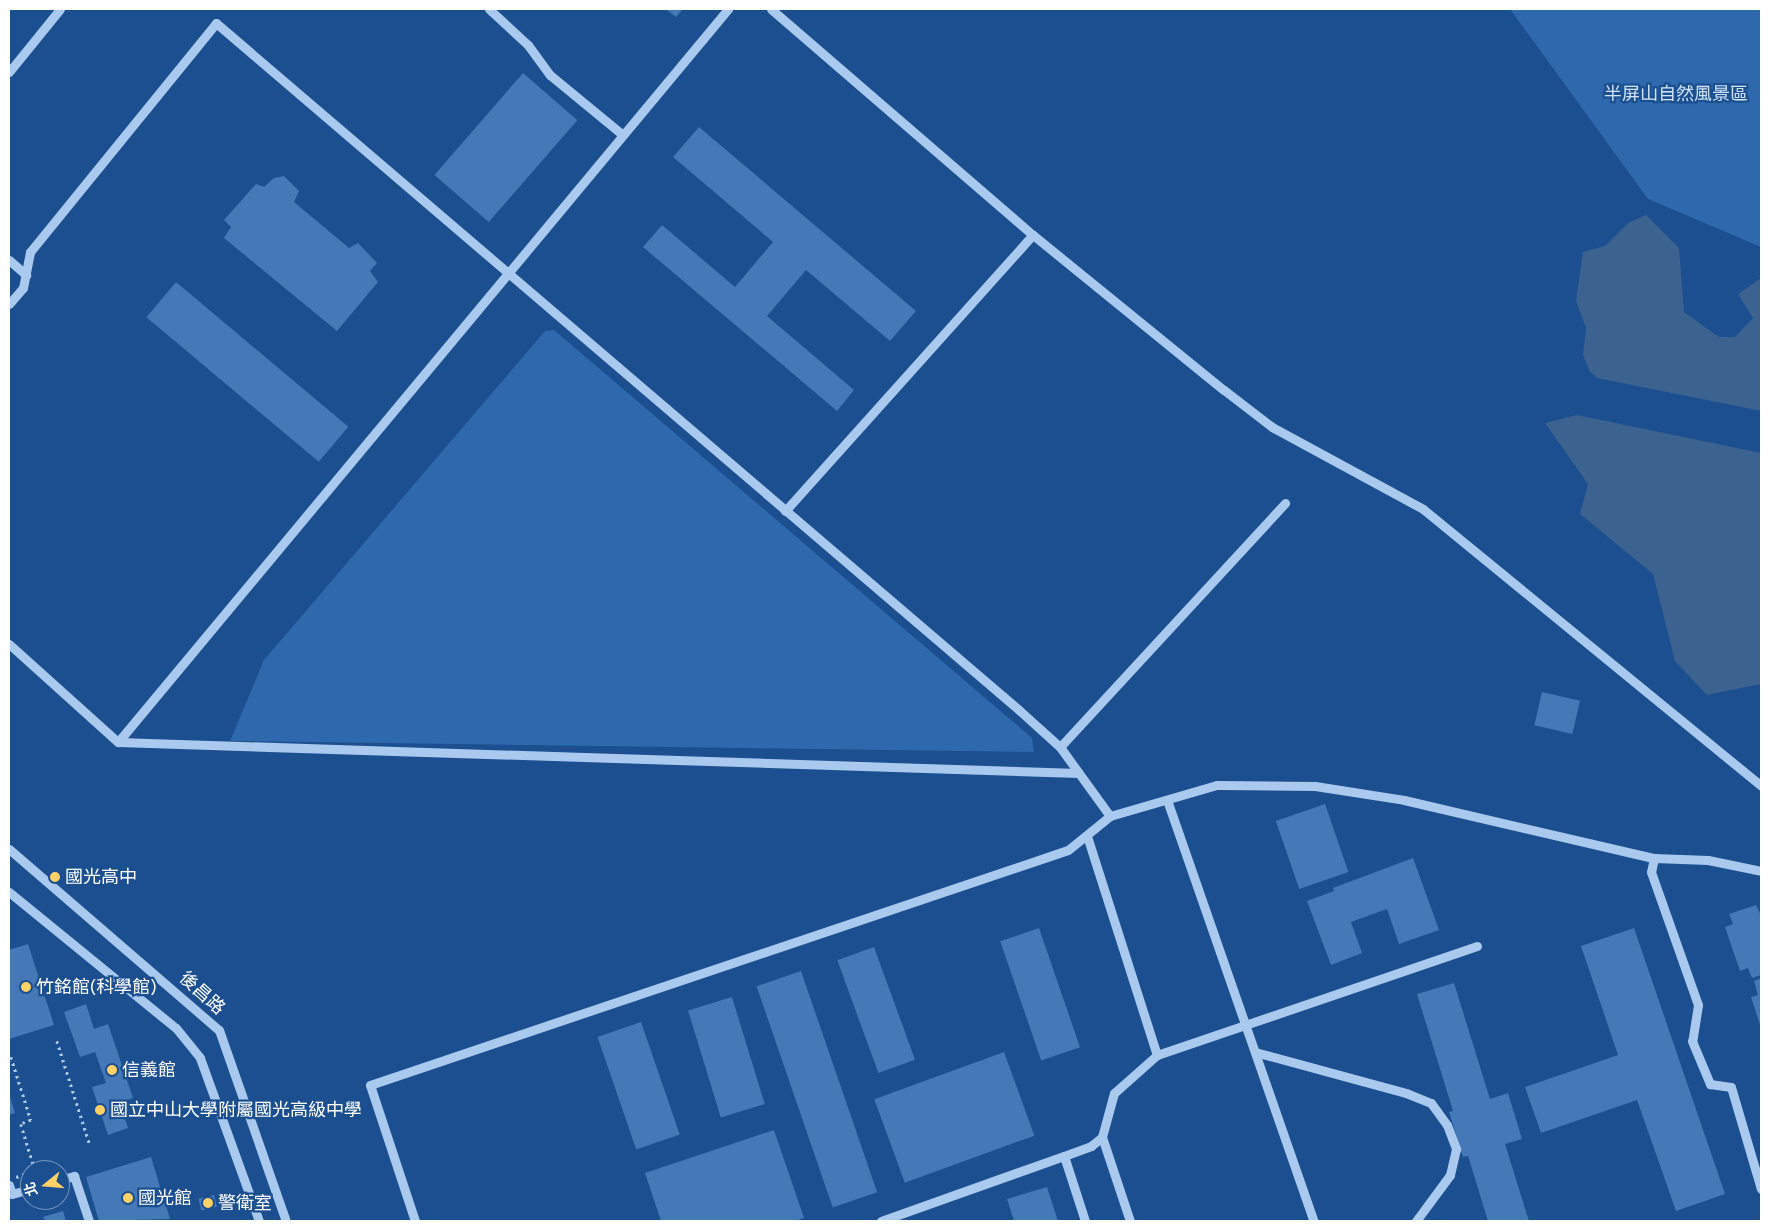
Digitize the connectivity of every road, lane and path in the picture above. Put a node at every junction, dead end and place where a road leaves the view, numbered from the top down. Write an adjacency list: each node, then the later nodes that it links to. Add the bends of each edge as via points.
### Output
1 (60, 9): 5 (street)
2 (489, 9): 6 (street, via 528,45 550,75)
3 (728, 9): 6 (street)
4 (771, 9): 7 (street)
5 (9, 72)
6 (623, 135): 9 (street)
7 (1033, 235): 13 (street); 18 (street, via 1272,427 1423,509)
8 (9, 260): 10 (street)
9 (509, 272): 10 (street, via 216,23 30,252); 13 (street); 15 (street)
10 (26, 275): 11 (street, via 23,288)
11 (9, 304)
12 (1285, 503): 16 (street)
13 (785, 511): 16 (street)
14 (9, 644): 15 (street)
15 (118, 742): 17 (street)
16 (1060, 747): 17 (street)
17 (1078, 773): 20 (street)
18 (1761, 786)
19 (1167, 800): 20 (street); 23 (street, via 1217,785 1315,786 1404,800); 27 (street)
20 (1110, 816): 21 (street)
21 (1087, 836): 30 (street); 43 (street, via 1068,850 370,1085)
22 (9, 849): 42 (street, 後昌路, via 219,1030)
23 (1654, 858): 24 (street, via 1708,860); 38 (street, via 1651,872 1698,1006 1692,1041 1710,1084 1731,1087)
24 (1761, 871)
25 (9, 892): 40 (street, via 176,1028 200,1058)
26 (1477, 946): 27 (street)
27 (1246, 1026): 29 (street); 30 (street)
28 (57, 1042): 33 (path)
29 (1255, 1052): 47 (street); 48 (street, via 1406,1093 1431,1103 1448,1125 1456,1149 1450,1174)
30 (1157, 1054): 32 (street, via 1114,1094)
31 (11, 1057): 35 (path, via 31,1120 21,1124)
32 (1102, 1137): 34 (street, via 1091,1146); 46 (street)
33 (90, 1145)
34 (1064, 1156): 44 (street); 45 (street)
35 (31, 1160)
36 (70, 1177): 41 (street, via 74,1176)
37 (12, 1181): 39 (street, via 12,1194)
38 (1761, 1189)
39 (20, 1192)
40 (255, 1220)
41 (89, 1221)
42 (286, 1221)
43 (415, 1221)
44 (881, 1221)
45 (1085, 1221)
46 (1130, 1221)
47 (1314, 1221)
48 (1416, 1221)

